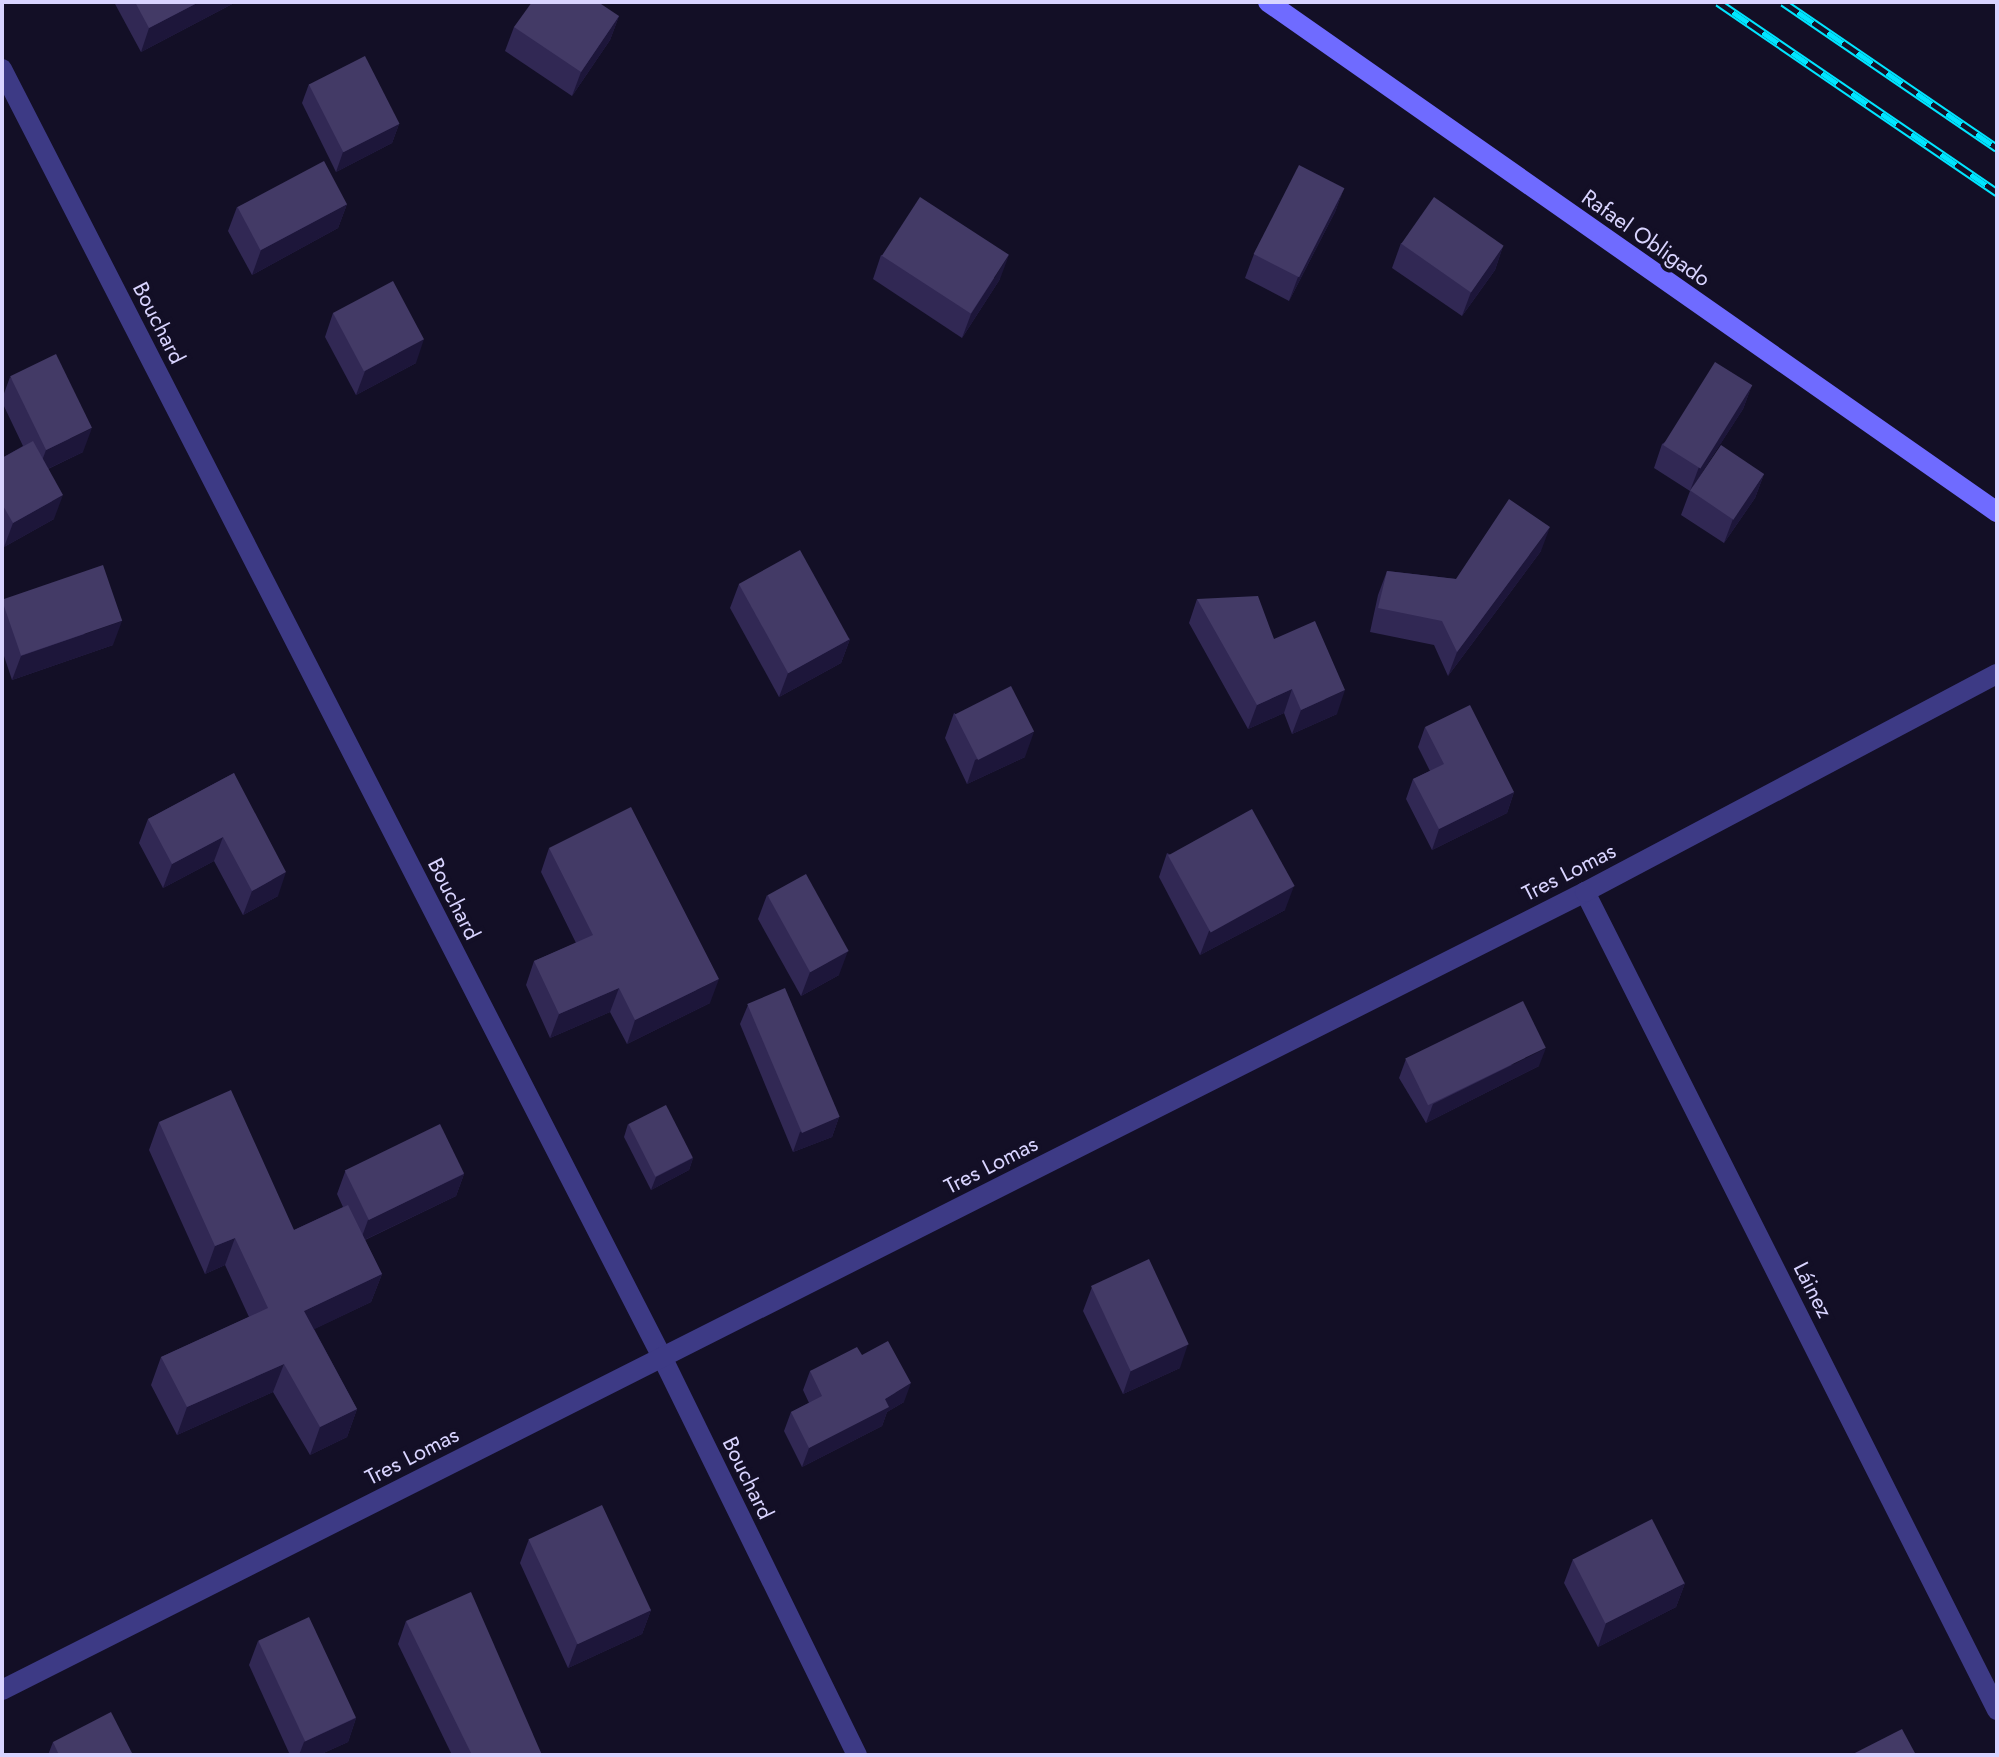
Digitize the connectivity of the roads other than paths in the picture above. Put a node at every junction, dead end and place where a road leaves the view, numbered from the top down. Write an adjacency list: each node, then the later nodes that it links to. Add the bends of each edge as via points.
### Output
1 (1268, 2): 3 (street, Rafael Obligado)
2 (2, 69): 6 (street, Bouchard)
3 (1997, 512)
4 (1997, 674): 5 (street, Tres Lomas)
5 (1585, 892): 6 (street, Tres Lomas); 8 (street, Láinez)
6 (662, 1357): 7 (street, Tres Lomas); 9 (street, Bouchard)
7 (2, 1690)
8 (1997, 1710)
9 (857, 1755)

